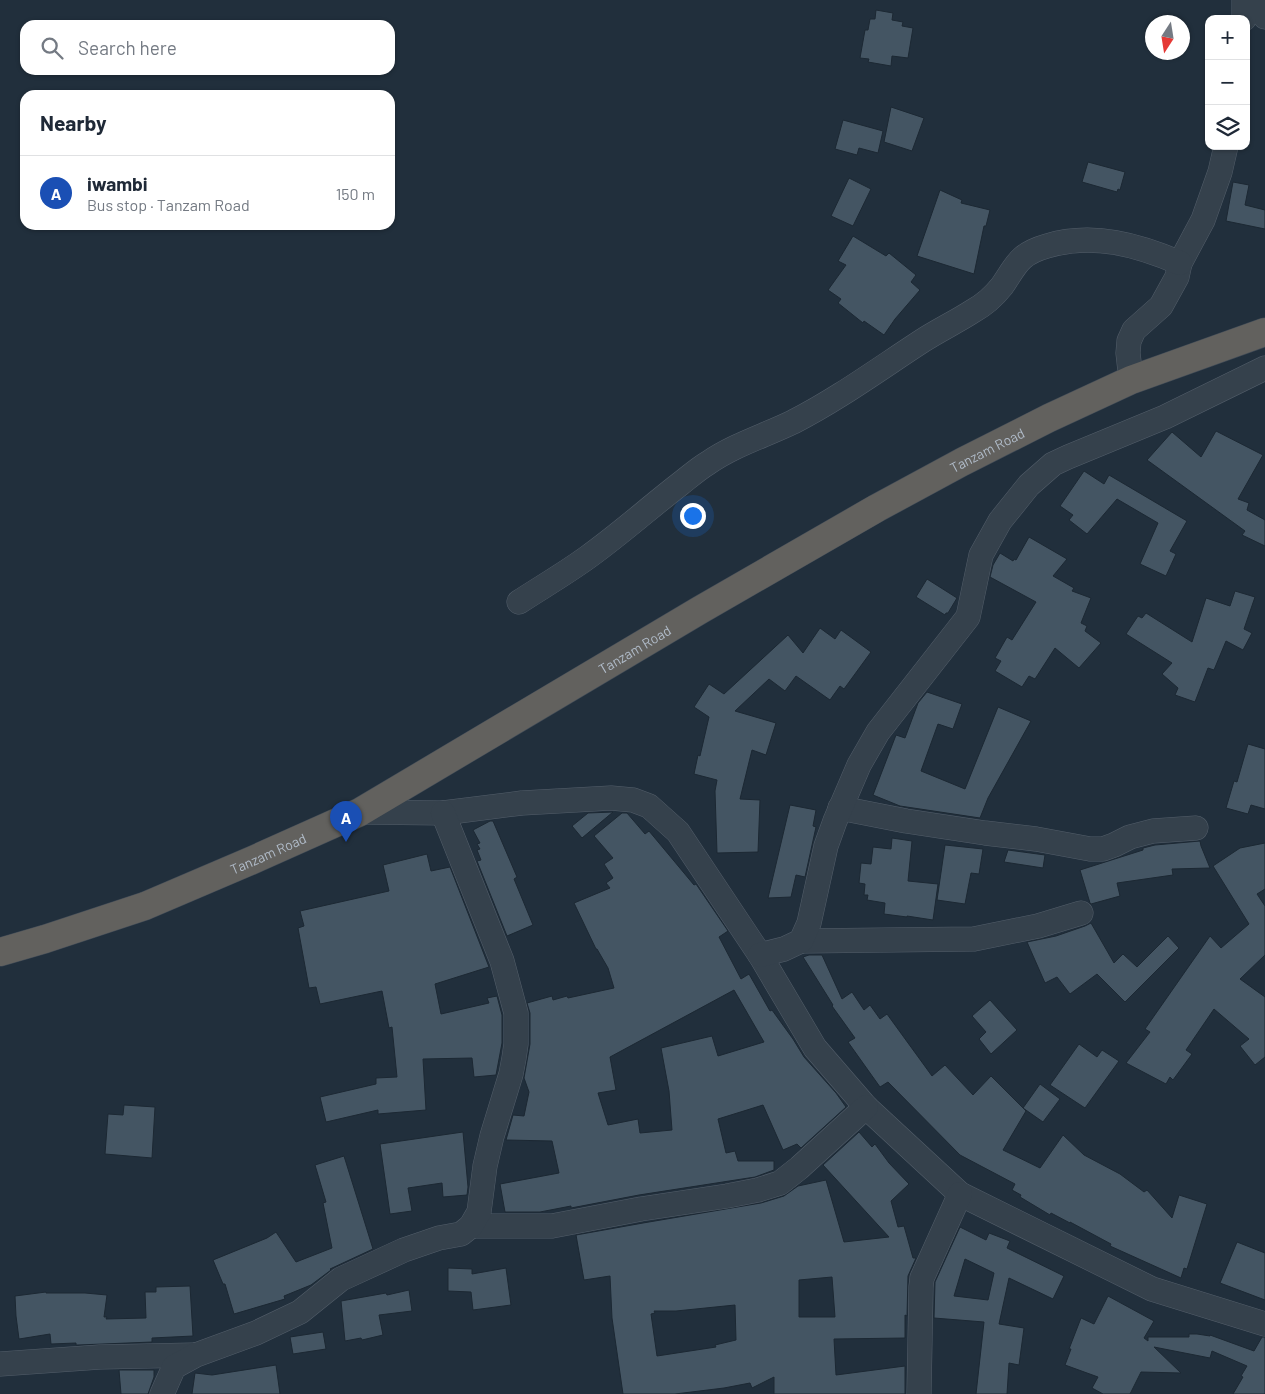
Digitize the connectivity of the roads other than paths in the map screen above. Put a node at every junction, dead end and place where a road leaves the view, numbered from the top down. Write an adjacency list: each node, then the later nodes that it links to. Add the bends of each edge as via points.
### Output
1 (1244, 0): 3 (street)
2 (1255, 0): 4 (street)
3 (1244, 15)
4 (1265, 17)
5 (1225, 150): 6 (street, via 1204,220)
6 (1180, 263): 9 (street, via 1178,277 1168,294 1134,330 1129,341); 10 (street, via 1112,241 1066,242 1034,250 1023,257 987,302 838,396 708,463 588,557)
7 (1265, 332): 9 (highway, Tanzam Road)
8 (1265, 368): 11 (street, via 1165,417 1068,457 1029,485 1000,521 982,555 968,617 878,732)
9 (1131, 380): 12 (highway, Tanzam Road, via 1049,418 877,508)
10 (519, 602)
11 (840, 808): 14 (street, via 1090,849 1114,846 1130,837 1153,831); 16 (street, via 826,846 809,923)
12 (360, 812): 13 (street); 17 (highway, Tanzam Road, via 145,906)
13 (442, 813): 18 (street, via 522,803 611,798 633,800 649,806 678,832); 21 (street, via 502,961 516,1013 516,1044 511,1074 485,1166 480,1212)
14 (1196, 828)
15 (1081, 913): 16 (street, via 974,939)
16 (800, 941): 18 (street, via 784,949)
17 (0, 952)
18 (760, 954): 19 (street, via 815,1048)
19 (866, 1107): 20 (street); 21 (street, via 800,1168 780,1183 758,1190 552,1226)
20 (960, 1194): 22 (street, via 1152,1289); 26 (street, via 922,1278)
21 (471, 1226): 23 (street, via 460,1234 395,1254 342,1279 300,1312 256,1333)
22 (1265, 1324)
23 (196, 1355): 24 (street); 25 (street, via 174,1368)
24 (0, 1364)
25 (162, 1394)
26 (919, 1394)

